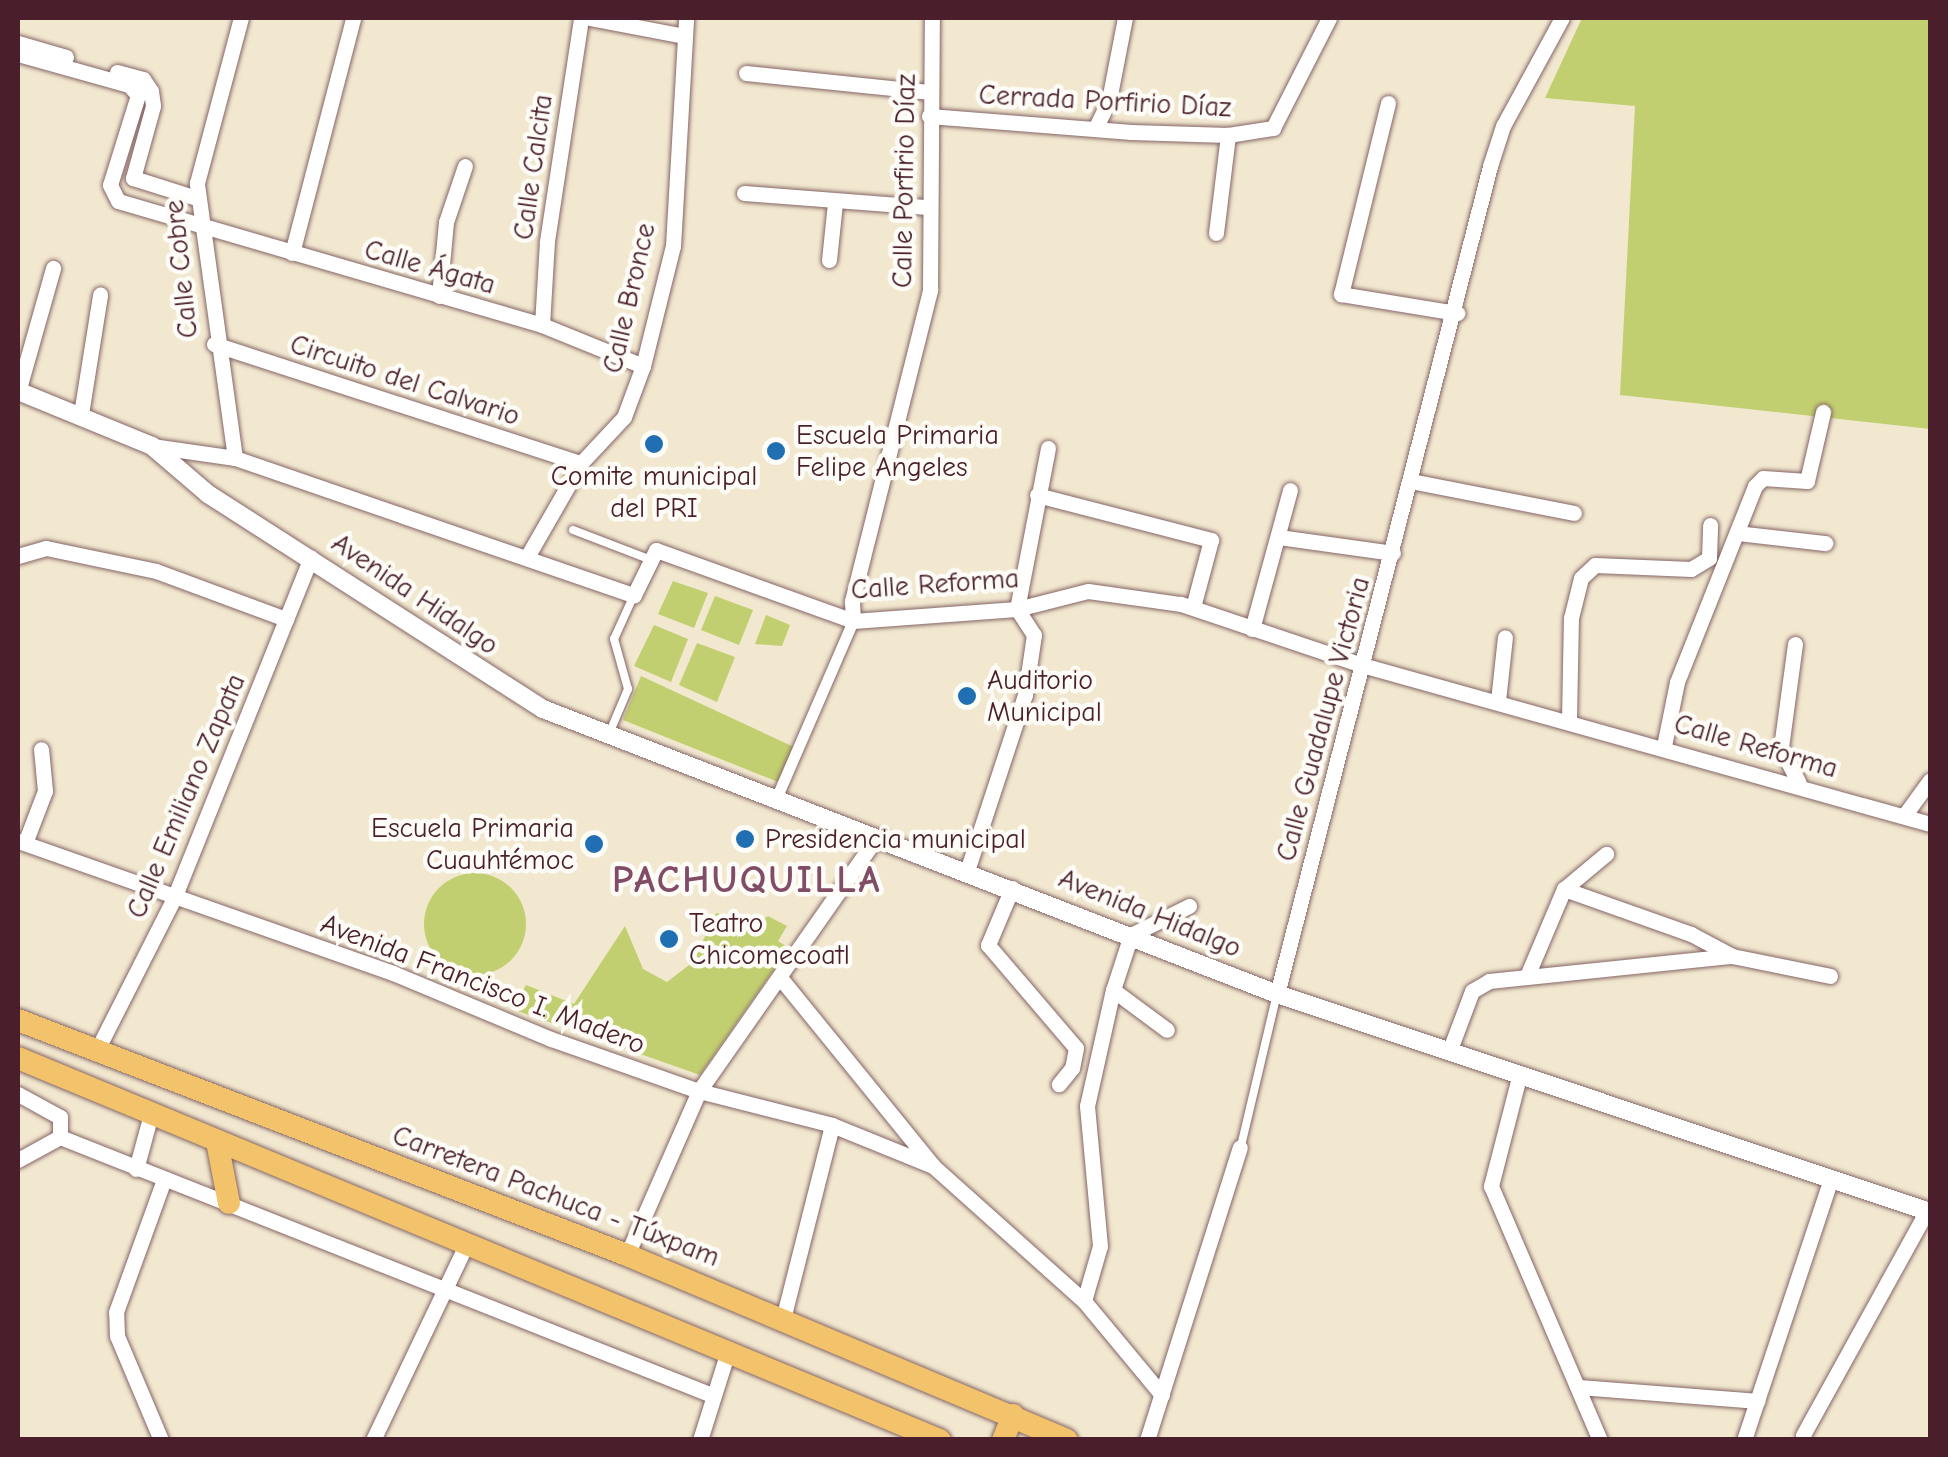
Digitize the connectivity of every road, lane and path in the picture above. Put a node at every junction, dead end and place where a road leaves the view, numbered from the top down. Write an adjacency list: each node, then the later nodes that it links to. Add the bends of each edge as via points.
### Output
1 (241, 18): 22 (street, Calle Cobre)
2 (353, 18): 27 (street)
3 (581, 18): 33 (street, Calle Calcita, via 546,242)
4 (590, 18): 10 (street)
5 (686, 18): 10 (street, Calle Bronce)
6 (932, 18): 15 (street, Calle Porfirio Díaz)
7 (1125, 18): 18 (street)
8 (1329, 18): 19 (street, Cerrada Porfirio Díaz, via 1273,128)
9 (1562, 18): 32 (street, Calle Guadalupe Victoria, via 1503,126)
10 (684, 36): 35 (street, Calle Bronce, via 673,246)
11 (18, 42): 14 (street)
12 (18, 54): 14 (street)
13 (746, 73): 15 (street)
14 (136, 82): 22 (street, via 154,106 133,178); 25 (street, Calle Ágata, via 137,108 112,194)
15 (931, 92): 17 (street, Calle Porfirio Díaz)
16 (1388, 104): 32 (street, via 1341,294)
17 (930, 116): 18 (street, Cerrada Porfirio Díaz); 24 (street, Calle Porfirio Díaz)
18 (1096, 129): 19 (street, Cerrada Porfirio Díaz)
19 (1228, 135): 26 (street)
20 (465, 166): 31 (street, via 446,222)
21 (744, 193): 23 (street)
22 (198, 198): 25 (street, Calle Cobre)
23 (835, 204): 24 (street); 28 (street)
24 (927, 207): 61 (street, Calle Porfirio Díaz, via 930,290 852,601)
25 (201, 224): 27 (street, Calle Ágata); 34 (street, Calle Cobre)
26 (1216, 232)
27 (292, 254): 31 (street, Calle Ágata)
28 (829, 260)
29 (53, 268): 36 (street)
30 (100, 294): 38 (street)
31 (439, 296): 33 (street, Calle Ágata)
32 (1457, 312): 43 (street, Calle Guadalupe Victoria)
33 (542, 325): 35 (street, Calle Ágata)
34 (214, 344): 41 (street, Calle Cobre); 42 (street, Circuito del Calvario)
35 (642, 366): 42 (street, Calle Bronce, via 624,417)
36 (18, 391): 38 (street, Avenida Hidalgo)
37 (1823, 412): 49 (street, via 1807,481 1763,478)
38 (80, 414): 39 (street, Avenida Hidalgo)
39 (152, 446): 41 (street); 54 (street, Avenida Hidalgo, via 208,494)
40 (1048, 448): 45 (street)
41 (235, 458): 55 (street)
42 (581, 463): 55 (street, Calle Bronce)
43 (1411, 481): 46 (street); 52 (street, Calle Guadalupe Victoria)
44 (1290, 490): 50 (street)
45 (1037, 495): 58 (street, via 1211,540); 59 (street)
46 (1574, 513)
47 (1710, 525): 67 (street, via 1710,558 1691,570 1594,565 1581,578 1572,618)
48 (573, 530): 56 (lane)
49 (1737, 533): 51 (street); 69 (street, via 1677,682)
50 (1279, 537): 52 (street); 62 (street)
51 (1824, 543)
52 (1393, 553): 65 (street, Calle Guadalupe Victoria)
53 (18, 556): 60 (street, via 46,548 156,572)
54 (311, 557): 60 (street, Calle Emiliano Zapata); 68 (street, Avenida Hidalgo, via 543,709)
55 (527, 557): 57 (street)
56 (652, 560): 57 (street); 61 (street, Calle Reforma, via 656,550)
57 (634, 595): 68 (lane, via 614,639 628,688)
58 (1192, 607): 59 (street, Calle Reforma, via 1088,591); 62 (street, Calle Reforma)
59 (1017, 609): 61 (street, Calle Reforma); 79 (street, via 1034,635 1025,695)
60 (286, 619): 82 (street, Calle Emiliano Zapata)
61 (853, 621): 73 (street, Calle Porfirio Díaz)
62 (1252, 629): 65 (street, Calle Reforma)
63 (1505, 637): 66 (street)
64 (1795, 644): 72 (street, via 1782,748)
65 (1362, 666): 66 (street, Calle Reforma); 90 (street, Calle Guadalupe Victoria)
66 (1498, 701): 67 (street, Calle Reforma)
67 (1569, 720): 69 (street, Calle Reforma)
68 (609, 734): 73 (street, Avenida Hidalgo)
69 (1664, 746): 72 (street, Calle Reforma)
70 (42, 749): 77 (street, via 45,791)
71 (1930, 780): 74 (street)
72 (1798, 782): 74 (street, Calle Reforma)
73 (776, 801): 76 (street, Avenida Hidalgo)
74 (1904, 816): 75 (street, Calle Reforma)
75 (1930, 824)
76 (876, 838): 79 (street, Avenida Hidalgo); 88 (street)
77 (21, 842): 82 (street, Avenida Francisco I. Madero)
78 (1606, 854): 81 (street)
79 (967, 871): 80 (street, Avenida Hidalgo)
80 (1012, 888): 84 (street, Avenida Hidalgo); 97 (street, via 988,944 1071,1038 1072,1068)
81 (1564, 889): 85 (street, via 1692,934); 86 (street)
82 (174, 898): 93 (street, Calle Emiliano Zapata); 98 (street, Avenida Francisco I. Madero)
83 (1189, 906): 84 (street)
84 (1131, 935): 89 (street); 90 (street, Avenida Hidalgo)
85 (1732, 956): 86 (street); 87 (street)
86 (1526, 976): 94 (street, via 1472,991)
87 (1830, 976)
88 (782, 980): 98 (street); 106 (street)
89 (1113, 990): 92 (street); 115 (street, via 1087,1106 1100,1246)
90 (1276, 994): 94 (street, Avenida Hidalgo); 104 (lane, Calle Guadalupe Victoria)
91 (18, 1020): 93 (main road, Carretera Pachuca - Túxpam)
92 (1167, 1030)
93 (97, 1050): 113 (main road, Carretera Pachuca - Túxpam)
94 (1449, 1052): 96 (street, Avenida Hidalgo)
95 (18, 1058): 100 (main road)
96 (1519, 1077): 108 (street, Avenida Hidalgo); 118 (street, via 1491,1186 1524,1274)
97 (1059, 1084)
98 (699, 1091): 101 (street, Avenida Francisco I. Madero); 113 (street)
99 (18, 1094): 102 (street, via 60,1117)
100 (151, 1114): 103 (main road); 107 (street)
101 (832, 1125): 106 (street, Avenida Francisco I. Madero); 116 (street)
102 (60, 1137): 105 (street); 107 (street)
103 (217, 1142): 110 (main road); 112 (main road)
104 (1240, 1146): 119 (street, Calle Guadalupe Victoria)
105 (18, 1160)
106 (933, 1166): 115 (street)
107 (136, 1169): 109 (street)
108 (1831, 1178): 111 (street, Avenida Hidalgo); 121 (street)
109 (163, 1182): 110 (street); 125 (street, via 116,1312 117,1336)
110 (229, 1203): 114 (street)
111 (1929, 1211): 123 (street)
112 (466, 1245): 114 (street); 117 (main road)
113 (627, 1254): 116 (main road, Carretera Pachuca - Túxpam)
114 (443, 1288): 120 (street); 126 (street)
115 (1084, 1302): 119 (street)
116 (783, 1319): 122 (main road, Carretera Pachuca - Túxpam)
117 (728, 1351): 120 (street); 124 (main road)
118 (1580, 1387): 121 (street); 131 (street)
119 (1162, 1394): 130 (street, Calle Guadalupe Victoria)
120 (712, 1395): 127 (street)
121 (1757, 1401): 132 (street)
122 (1013, 1415): 128 (main road); 129 (main road, Carretera Pachuca - Túxpam)
123 (1802, 1435)
124 (934, 1439)
125 (161, 1440)
126 (373, 1440)
127 (700, 1440)
128 (1003, 1440)
129 (1067, 1440)
130 (1147, 1440)
131 (1600, 1440)
132 (1744, 1440)

